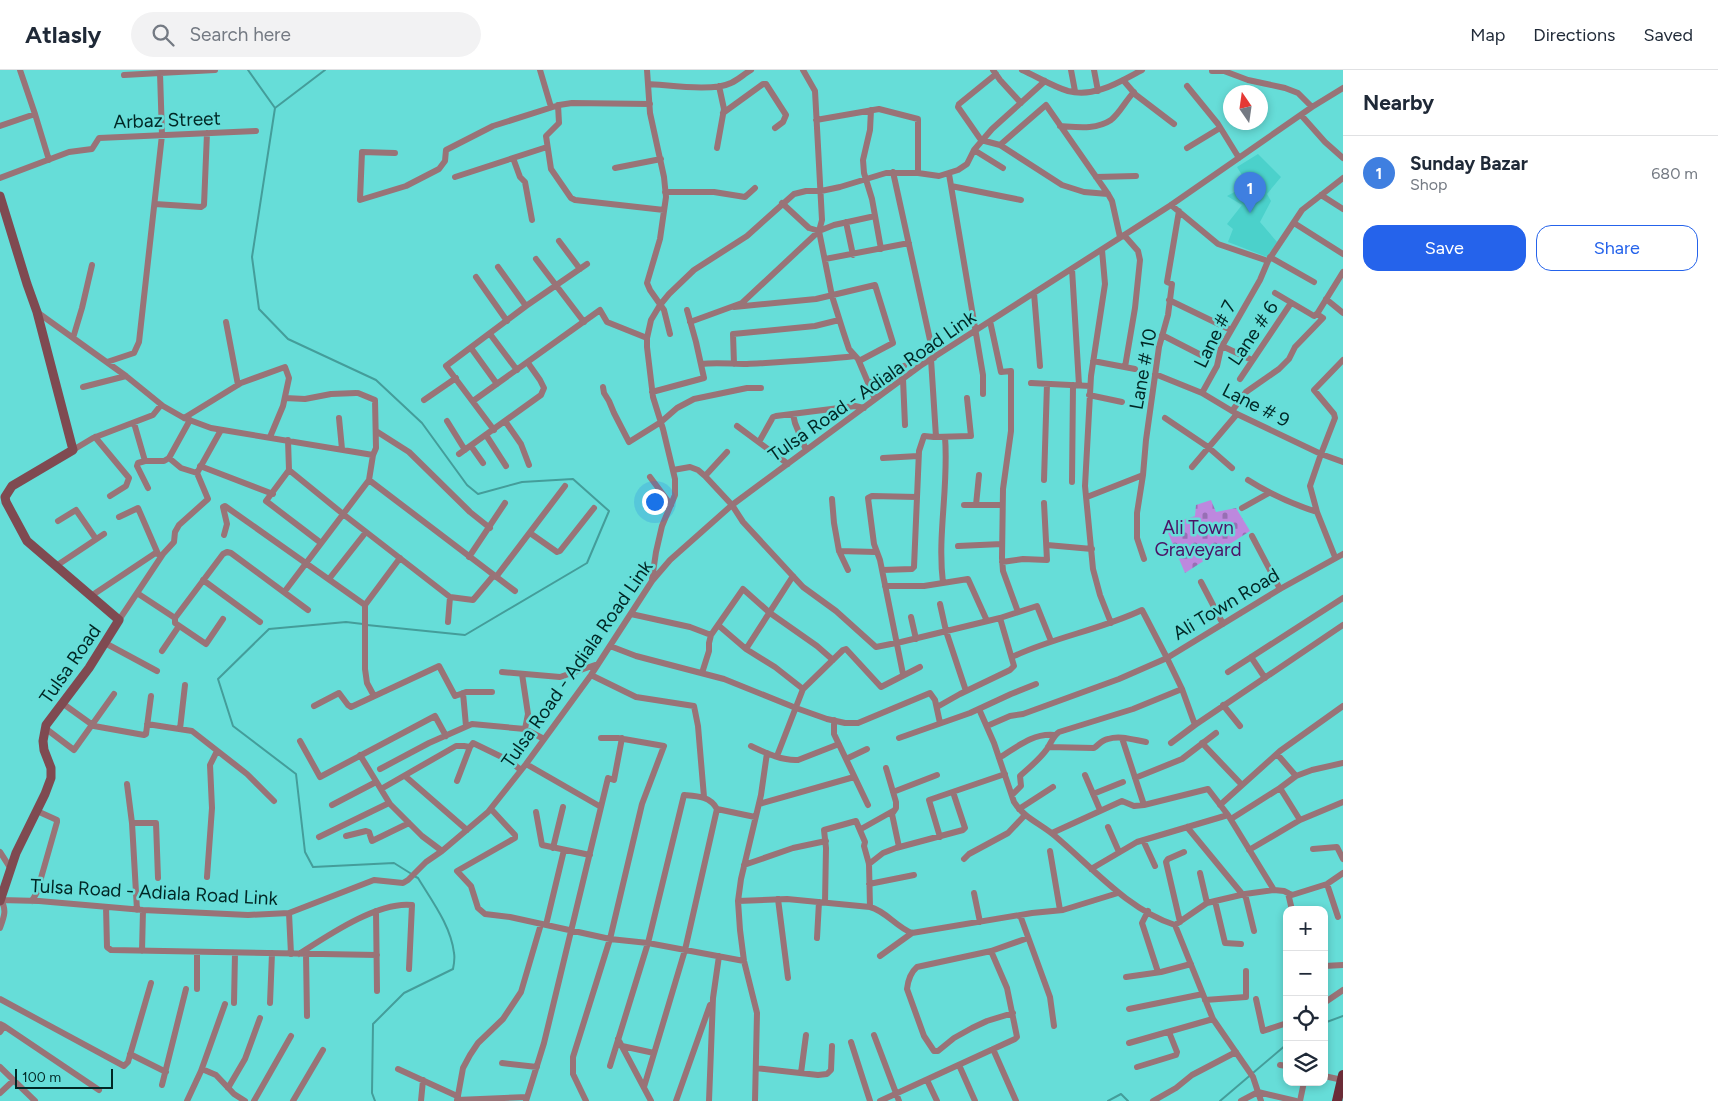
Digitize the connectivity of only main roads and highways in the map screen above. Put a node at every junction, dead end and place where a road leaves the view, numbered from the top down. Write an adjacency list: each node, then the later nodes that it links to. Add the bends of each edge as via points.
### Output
1 (0, 196): 2 (main road, Tulsa Road, via 37,312 73,450 12,486 5,497 6,502 28,540 119,620 45,728 43,741 52,772 45,794 16,853)
2 (1, 901)
3 (1343, 1078): 4 (main road)
4 (1337, 1101)

